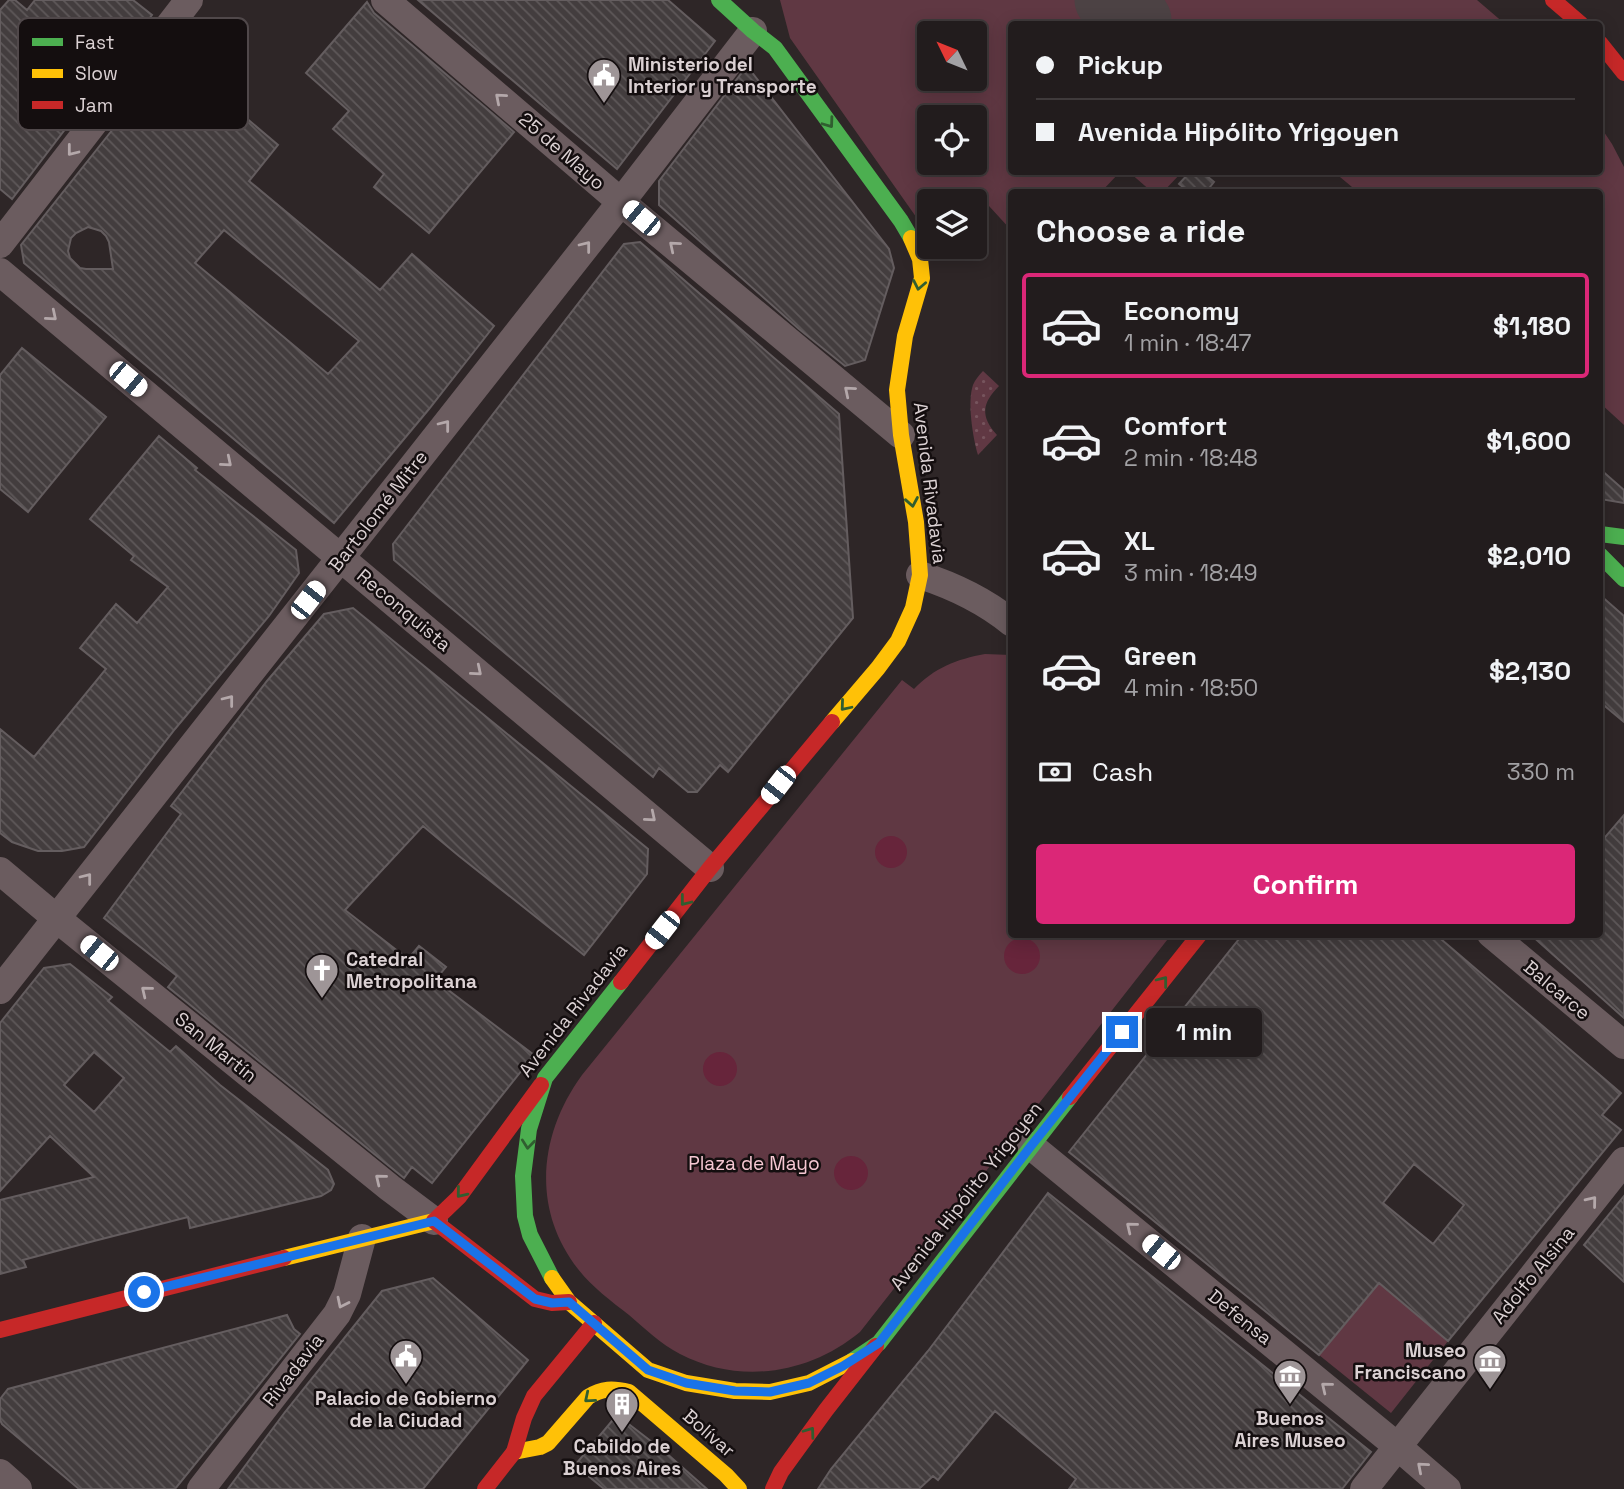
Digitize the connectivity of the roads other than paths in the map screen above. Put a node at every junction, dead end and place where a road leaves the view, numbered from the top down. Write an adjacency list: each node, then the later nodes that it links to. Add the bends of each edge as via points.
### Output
1 (189, 0): 5 (street, one-way to 5)
2 (385, 0): 11 (street, 25 de Mayo, one-way to 2)
3 (719, 0): 7 (main road, Avenida Rivadavia)
4 (1553, 0): 6 (main road)
5 (175, 18)
6 (1578, 21)
7 (766, 35): 11 (street, Bartolomé Mitre); 14 (main road, Avenida Rivadavia, one-way to 14, via 901,221 917,250 922,278 905,336 897,390)
8 (1603, 46): 9 (main road)
9 (1624, 73)
10 (88, 130): 12 (street, one-way to 12)
11 (621, 202): 14 (street, 25 de Mayo, one-way to 11); 17 (street, Bartolomé Mitre, one-way to 11)
12 (0, 244)
13 (0, 272): 17 (street, Reconquista, one-way to 17)
14 (901, 435): 19 (main road, Avenida Rivadavia, one-way to 19)
15 (1603, 534): 16 (main road)
16 (1624, 537)
17 (341, 557): 22 (street, Reconquista, one-way to 22); 24 (street, Bartolomé Mitre, one-way to 17)
18 (1603, 558): 20 (main road)
19 (920, 575): 21 (street, via 955,587); 22 (main road, Avenida Rivadavia, one-way to 22, via 907,624 891,650)
20 (1624, 579)
21 (1008, 620)
22 (710, 868): 29 (main road, Avenida Rivadavia, one-way to 29)
23 (0, 871): 24 (street, San Martín)
24 (56, 918): 27 (street, Bartolomé Mitre); 32 (street, San Martín, one-way to 24)
25 (1197, 938): 30 (main road, Avenida Hipólito Yrigoyen, one-way to 25)
26 (1496, 938): 28 (street, Balcarce)
27 (0, 990)
28 (1624, 1045)
29 (545, 1078): 32 (main road, Avenida Rivadavia, one-way to 32, via 459,1197); 34 (main road, Bolívar, one-way to 34, via 529,1129 523,1176 525,1216 538,1253)
30 (1031, 1146): 37 (main road, Avenida Hipólito Yrigoyen); 40 (street, Defensa, one-way to 30)
31 (1624, 1161): 40 (street, Adolfo Alsina, one-way to 31)
32 (434, 1221): 33 (main road); 34 (main road, via 535,1299)
33 (362, 1238): 36 (main road); 45 (street, Rivadavia, one-way to 45, via 337,1314)
34 (569, 1302): 35 (main road, Bolívar)
35 (594, 1323): 38 (main road, Bolívar); 41 (main road, via 534,1396)
36 (0, 1330)
37 (879, 1343): 38 (main road, Bolívar, via 809,1383 770,1392 708,1387); 47 (main road, Avenida Hipólito Yrigoyen, one-way to 37, via 812,1429)
38 (648, 1370): 39 (main road, Bolívar)
39 (674, 1395)
40 (1398, 1446): 48 (street, Adolfo Alsina); 49 (street, Defensa, one-way to 40)
41 (514, 1452): 43 (main road, Bolívar, one-way to 41, via 726,1475 629,1392 617,1388 595,1391 547,1444); 46 (main road)
42 (0, 1473): 44 (street)
43 (749, 1487)
44 (18, 1489)
45 (201, 1489)
46 (485, 1489)
47 (773, 1489)
48 (1364, 1489)
49 (1447, 1489)

